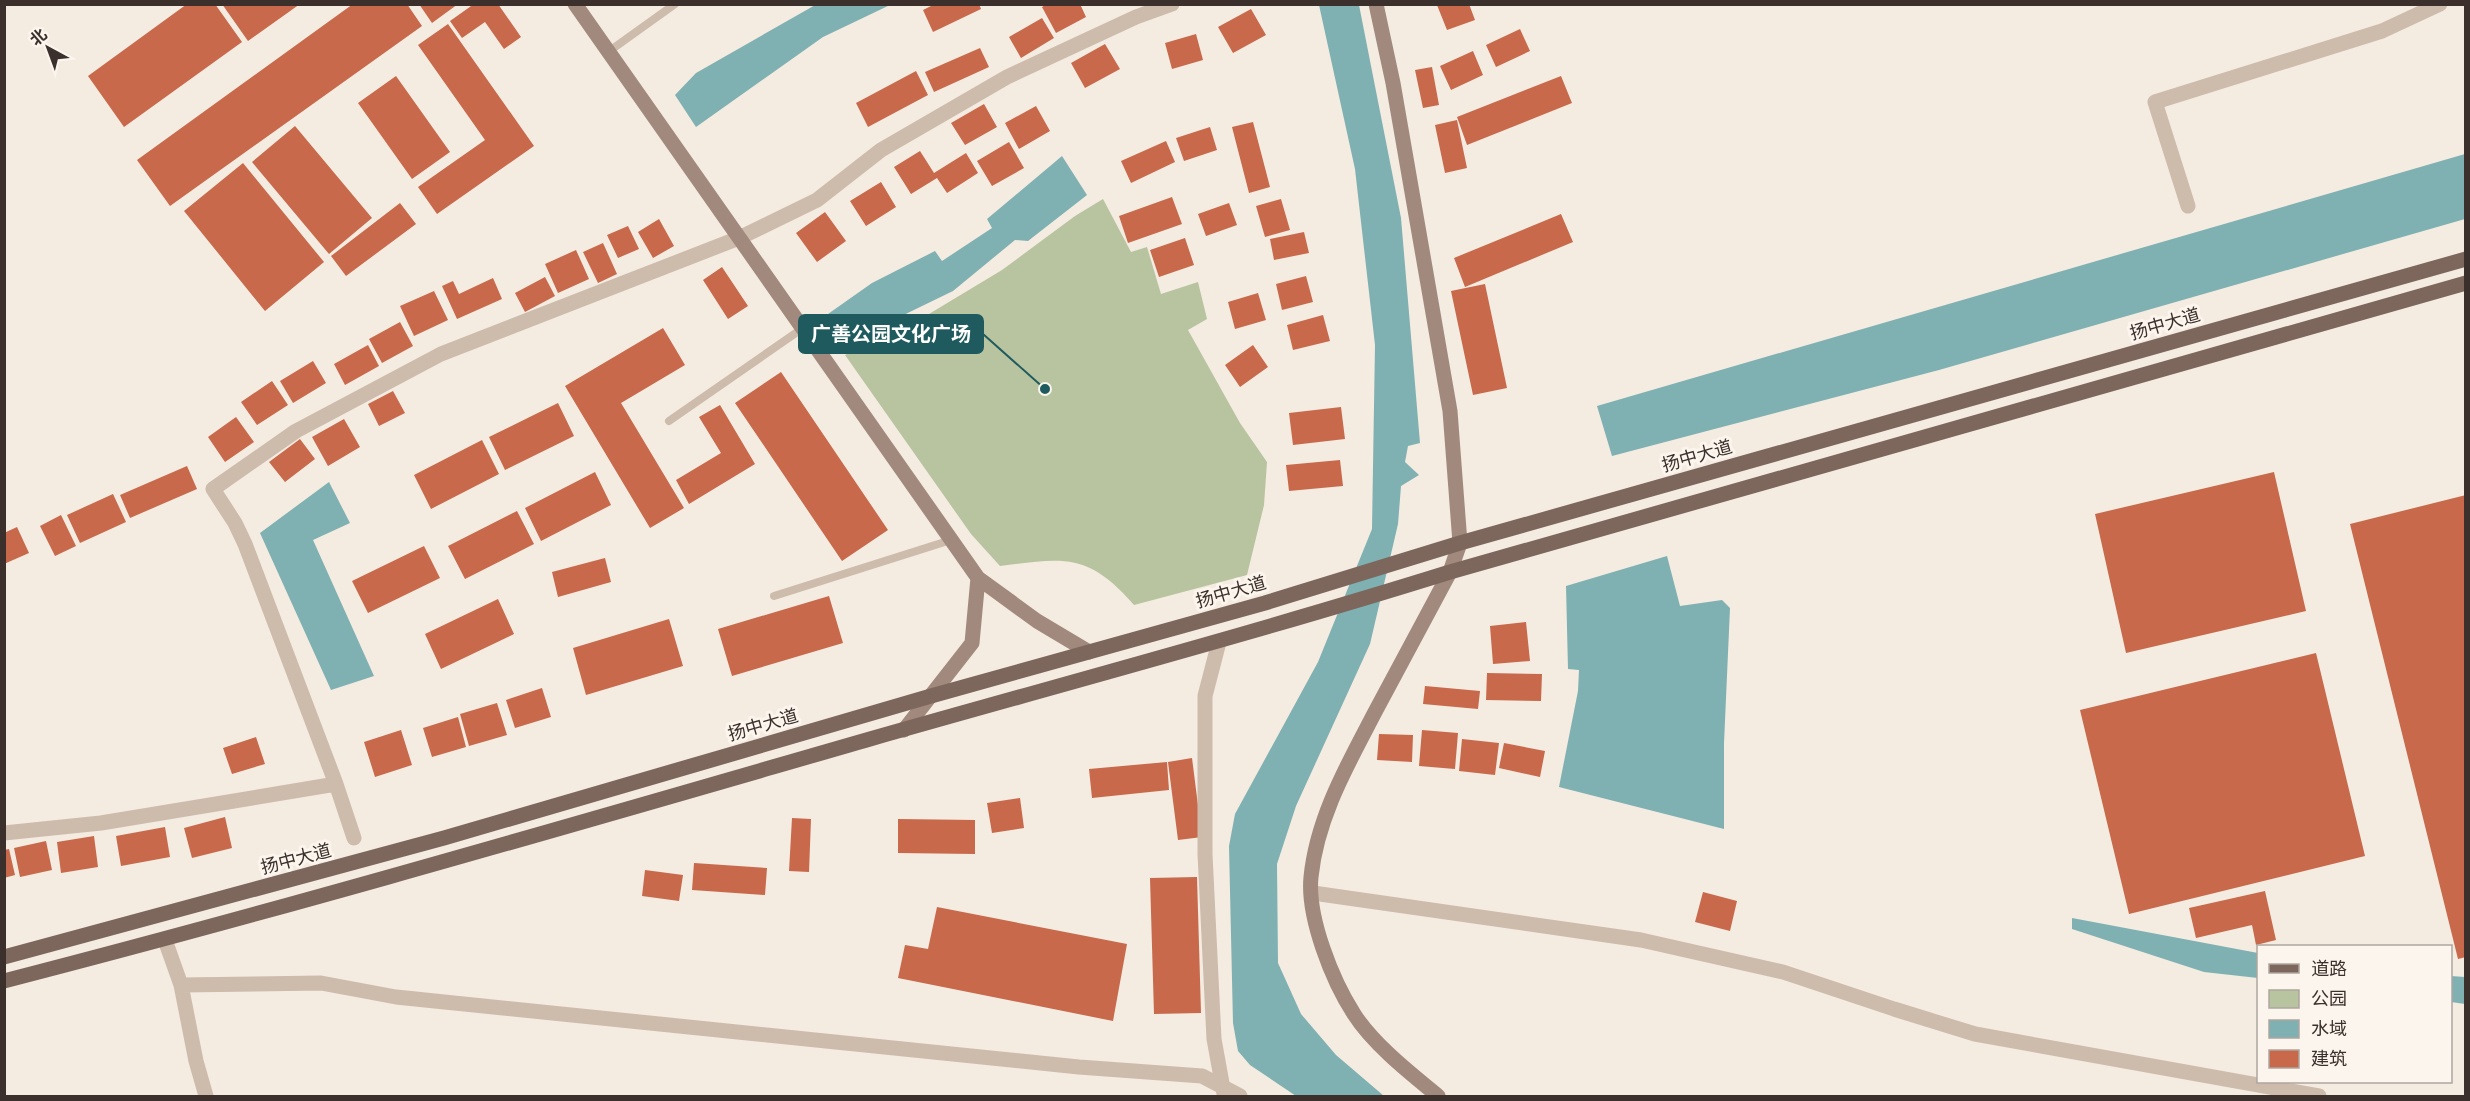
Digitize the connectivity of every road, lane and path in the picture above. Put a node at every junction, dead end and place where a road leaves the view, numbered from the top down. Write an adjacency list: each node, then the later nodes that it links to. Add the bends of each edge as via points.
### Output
1 (575, 4): 6 (street)
2 (675, 4): 6 (lane)
3 (1172, 4): 8 (street, via 1007,76 881,150 817,200)
4 (1376, 4): 14 (street, via 1450,411)
5 (2440, 4): 7 (street, via 2382,31 2155,102)
6 (608, 52): 8 (street)
7 (2188, 206)
8 (739, 238): 11 (street); 23 (street, via 441,354 296,431 213,489 245,544)
9 (2466, 259): 14 (main road, 扬中大道)
10 (2466, 283): 15 (main road)
11 (803, 328): 12 (lane); 13 (street)
12 (669, 421)
13 (951, 540): 16 (street); 17 (lane)
14 (1460, 543): 15 (street); 18 (main road, 扬中大道)
15 (1450, 572): 19 (main road); 26 (street, via 1339,781 1321,831 1311,878)
16 (978, 578): 20 (street, via 1037,621); 21 (street, via 972,643)
17 (774, 596)
18 (1214, 617): 19 (main road); 20 (main road, 扬中大道)
19 (1219, 642): 22 (main road); 32 (street, via 1205,696 1205,854 1214,1039)
20 (1089, 652): 21 (main road, 扬中大道)
21 (931, 696): 22 (street); 27 (main road, 扬中大道)
22 (904, 730): 28 (main road)
23 (336, 784): 24 (street, via 113,821); 25 (street)
24 (4, 833)
25 (354, 838)
26 (1313, 893): 35 (street, via 1315,921 1332,972 1354,1015 1395,1060); 36 (street, via 1641,940 1783,972 1975,1034)
27 (161, 916): 28 (main road); 29 (main road, 扬中大道)
28 (165, 940): 30 (main road); 31 (street)
29 (4, 957)
30 (4, 981)
31 (181, 985): 32 (street, via 321,983 396,997 1079,1067 1202,1076); 33 (street)
32 (1224, 1092): 34 (street)
33 (206, 1096)
34 (1240, 1096)
35 (1438, 1096)
36 (2319, 1096)

